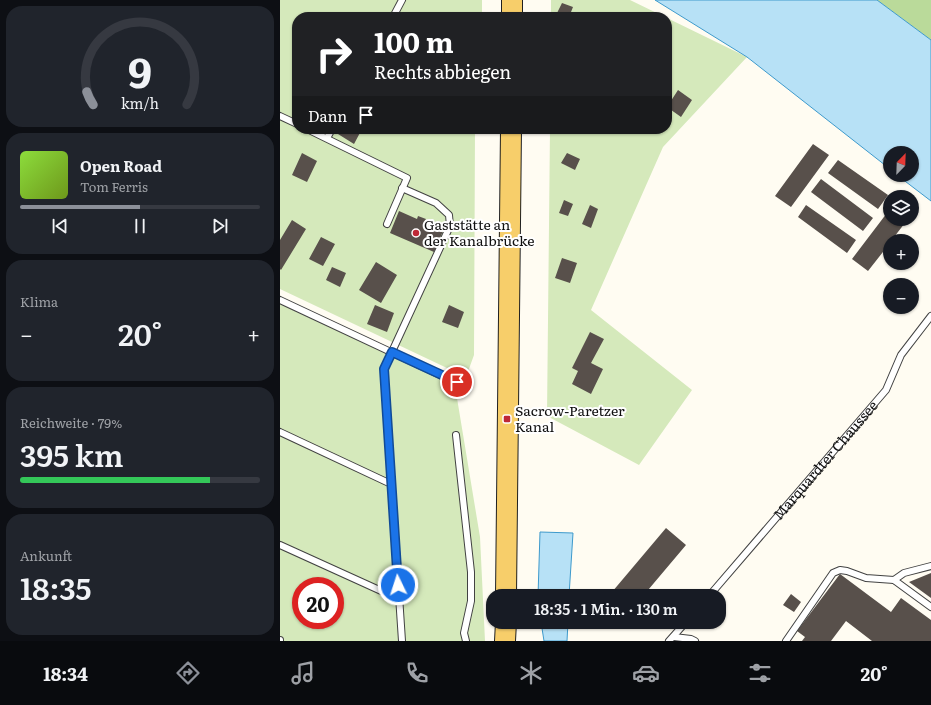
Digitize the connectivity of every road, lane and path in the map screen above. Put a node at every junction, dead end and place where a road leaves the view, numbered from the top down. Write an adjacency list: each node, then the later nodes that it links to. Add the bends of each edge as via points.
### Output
1 (402, 0): 3 (lane)
2 (512, 0): 4 (main road)
3 (396, 12)
4 (512, 12)
5 (280, 116): 6 (lane)
6 (292, 122)
7 (318, 134): 10 (lane)
8 (329, 134): 10 (lane)
9 (511, 134): 23 (main road)
10 (327, 138): 11 (lane, via 407,178)
11 (402, 188): 12 (lane); 15 (lane, via 436,203 448,215 450,226)
12 (387, 224)
13 (280, 300): 15 (lane)
14 (931, 316): 24 (lane, Marquardter Chaussee, via 901,355 886,390)
15 (392, 352): 16 (lane); 19 (lane, via 384,369)
16 (457, 382)
17 (280, 432): 19 (lane)
18 (456, 435): 31 (lane, via 471,572 471,601 464,633)
19 (391, 484): 25 (lane)
20 (280, 545): 25 (lane)
21 (931, 566): 22 (lane, via 904,573)
22 (894, 580): 26 (lane); 34 (lane, via 866,578 840,570 833,573)
23 (506, 589)
24 (715, 589)
25 (399, 599): 30 (lane)
26 (931, 607)
27 (506, 629): 32 (main road)
28 (680, 629): 29 (lane)
29 (672, 639): 33 (lane)
30 (402, 641)
31 (466, 641)
32 (505, 641)
33 (695, 641)
34 (786, 641)

